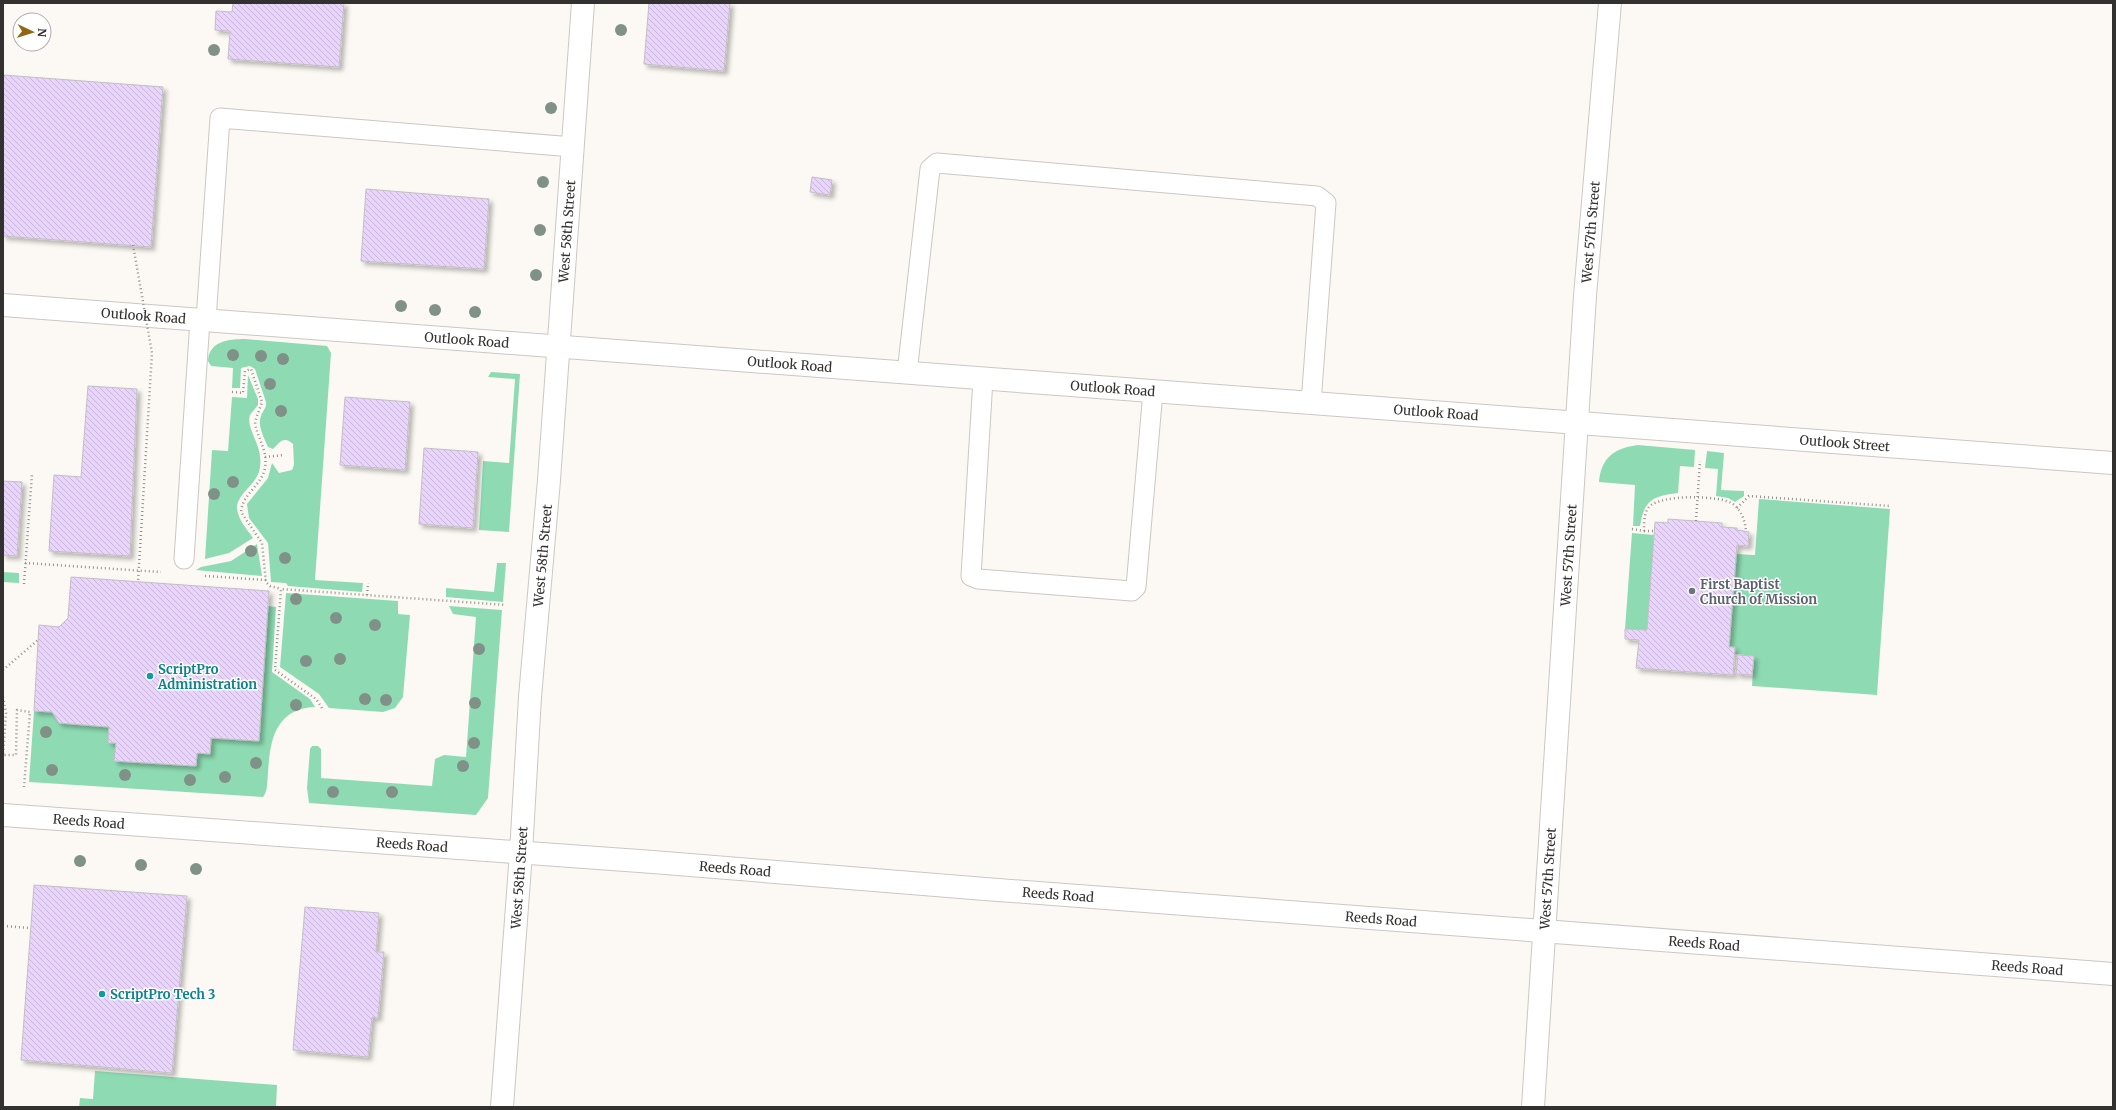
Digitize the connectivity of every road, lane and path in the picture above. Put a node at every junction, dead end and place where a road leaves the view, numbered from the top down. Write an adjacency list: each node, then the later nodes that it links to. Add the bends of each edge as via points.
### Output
1 (583, 3): 3 (street, West 58th Street)
2 (1610, 3): 13 (street, West 57th Street)
3 (573, 147): 6 (lane, via 220,118); 7 (street, West 58th Street)
4 (133, 245): 32 (path, bridge, via 152,353)
5 (3, 305): 6 (street, Outlook Road)
6 (203, 320): 7 (street, Outlook Road); 27 (lane)
7 (558, 347): 8 (street, Outlook Road); 44 (street, West 58th Street, via 530,697)
8 (907, 373): 9 (street, Outlook Road); 12 (lane, via 930,169 938,163 1317,196 1326,203)
9 (983, 379): 11 (street, Outlook Road); 11 (lane, via 971,576 978,579 1117,590 1132,591 1136,587)
10 (232, 392): 15 (path, via 243,392 245,371 251,369 262,402 255,422)
11 (1153, 392): 12 (street, Outlook Road)
12 (1310, 403): 13 (street, Outlook Road)
13 (1576, 422): 16 (street, Outlook Street); 47 (street, West 57th Street)
14 (284, 455): 15 (path)
15 (265, 457): 31 (path, via 262,475 243,502 241,512 262,543)
16 (2113, 463)
17 (1699, 467): 19 (path)
18 (32, 474): 28 (path)
19 (1697, 499): 21 (path, via 1723,500); 22 (path); 24 (path, via 1674,497 1657,501 1646,512)
20 (1890, 506): 21 (path, via 1749,496)
21 (1736, 508): 26 (path, via 1743,516)
22 (1696, 520)
23 (1632, 529): 24 (path)
24 (1644, 530): 25 (path)
25 (1655, 531)
26 (1746, 532)
27 (184, 559)
28 (26, 563): 29 (path); 34 (path)
29 (165, 573)
30 (203, 576): 31 (path)
31 (266, 580): 35 (path, via 267,584)
32 (138, 582)
33 (368, 583): 36 (path)
34 (24, 584)
35 (281, 589): 36 (path); 41 (path, via 275,670 316,699)
36 (367, 595): 37 (path)
37 (506, 605)
38 (38, 640): 39 (path)
39 (3, 670)
40 (3, 697): 42 (path, via 6,713 3,755 16,755 17,710 30,712)
41 (322, 708)
42 (24, 786)
43 (3, 815): 44 (street, Reeds Road)
44 (521, 853): 47 (street, Reeds Road); 49 (street, West 58th Street)
45 (3, 926): 46 (path)
46 (31, 928)
47 (1543, 931): 48 (street, Reeds Road); 50 (street, West 57th Street)
48 (2113, 974)
49 (502, 1107)
50 (1533, 1107)

